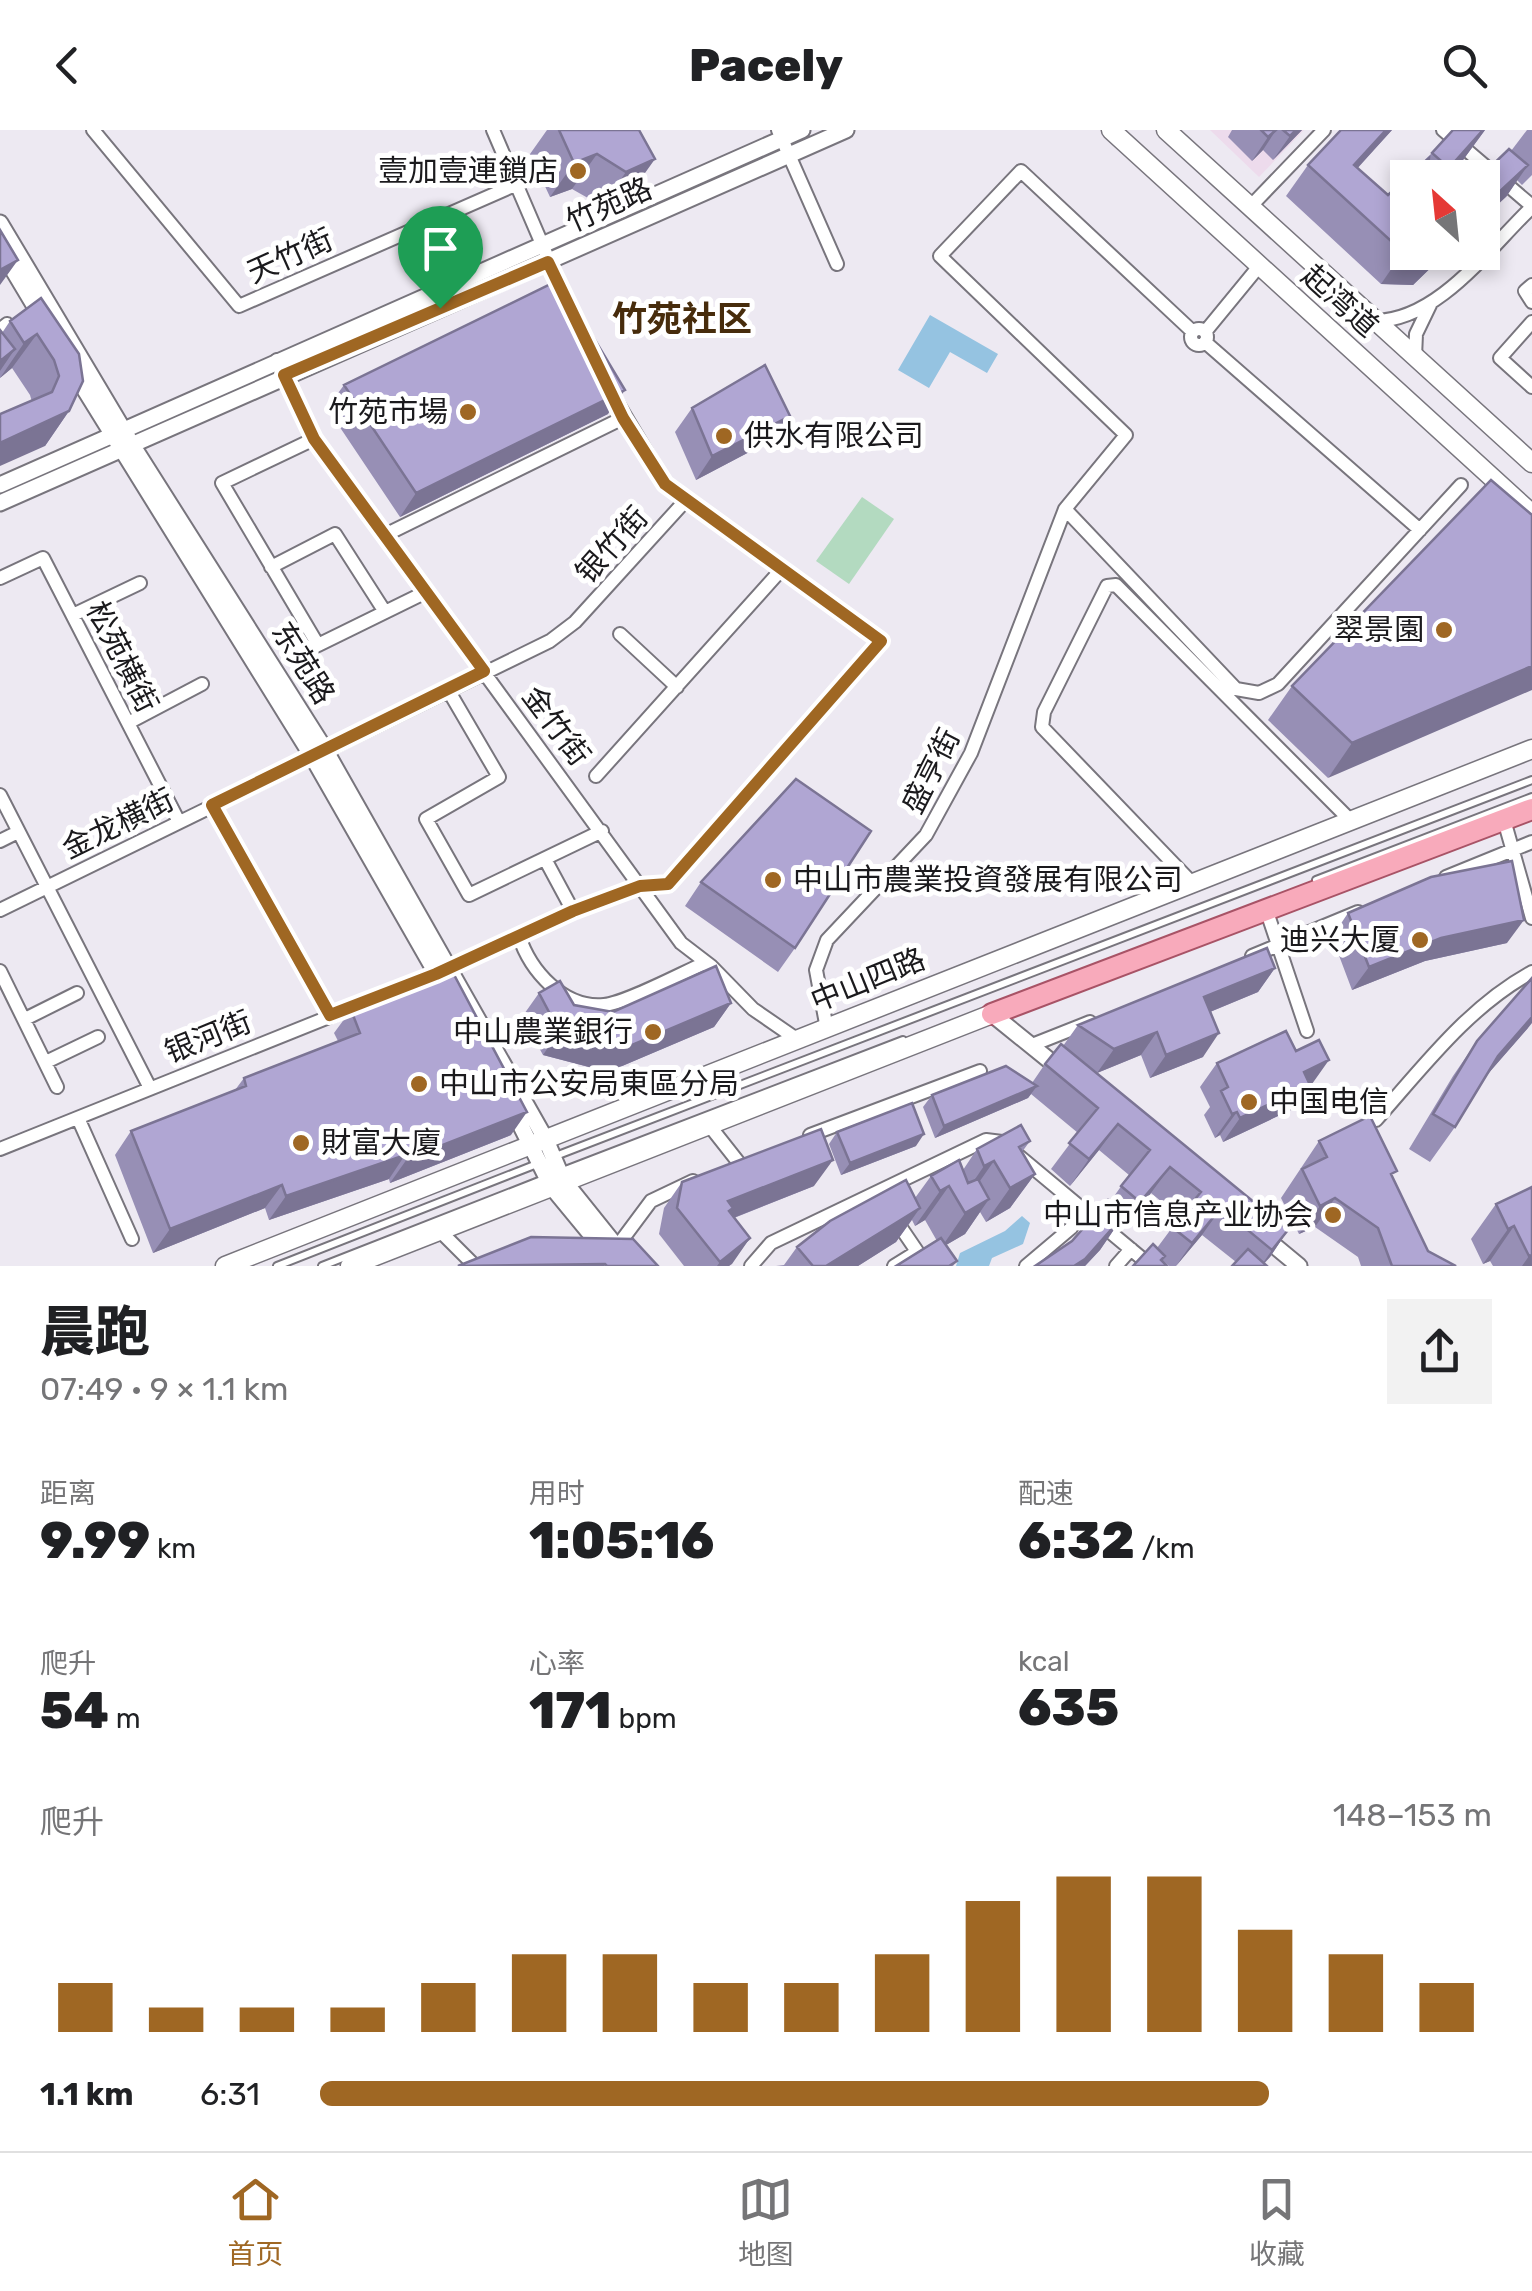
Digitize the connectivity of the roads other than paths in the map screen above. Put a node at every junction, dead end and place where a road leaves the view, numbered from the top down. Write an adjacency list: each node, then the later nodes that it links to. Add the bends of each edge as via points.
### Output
1 (93, 130): 13 (street, 天竹街, via 239,306)
2 (493, 130): 13 (street)
3 (802, 130): 10 (street, 竹苑路)
4 (846, 130): 12 (street, 竹苑路)
5 (1111, 130): 11 (main road, 起湾道)
6 (1141, 130): 11 (main road)
7 (1324, 130): 15 (street)
8 (1443, 130): 14 (street)
9 (1170, 131): 15 (main road, 起湾道)
10 (779, 135): 12 (street); 18 (street, 竹苑路)
11 (1128, 144): 20 (main road, 起湾道)
12 (790, 156): 18 (street, 竹苑路); 19 (street)
13 (515, 185): 18 (street)
14 (1532, 206): 23 (street)
15 (1250, 207): 25 (main road, 起湾道)
16 (0, 223): 33 (street, 东苑路)
17 (0, 248): 33 (street, 东苑路)
18 (545, 255): 24 (street); 30 (street, 竹苑路)
19 (837, 264)
20 (1260, 265): 27 (street); 41 (main road, 起湾道)
21 (1532, 285): 22 (street, via 1525,292)
22 (1532, 302)
23 (1432, 303): 25 (street, via 1398,320); 28 (street, via 1416,334)
24 (573, 314)
25 (1374, 321): 28 (main road, 起湾道)
26 (1532, 322): 31 (street, via 1500,358)
27 (1201, 335): 40 (street, 盛亨街, via 1021,171 940,256 1126,435); 42 (street)
28 (1415, 358): 35 (main road, 起湾道)
29 (598, 366): 32 (street, 银竹街)
30 (280, 368): 33 (street, 竹苑路); 34 (street, 金竹街)
31 (1532, 388)
32 (623, 418): 38 (street, 银竹街, via 665,484); 43 (street)
33 (122, 439): 37 (street); 39 (street); 60 (street, 东苑路)
34 (314, 439): 43 (street, 金竹街); 44 (street, via 224,479 223,488)
35 (1532, 463)
36 (1461, 485): 42 (street)
37 (0, 486)
38 (686, 500): 45 (street); 54 (street, 银竹街, via 575,622)
39 (0, 503)
40 (1065, 510): 42 (street, via 1247,693 1278,684); 100 (street, 盛亨街, via 971,753 926,835 827,940 816,970)
41 (1532, 514)
42 (1420, 530)
43 (385, 535): 48 (street, 金竹街)
44 (271, 566): 49 (street, via 335,534); 52 (street)
45 (781, 570): 56 (street); 79 (street, 银河街, via 881,641 668,884)
46 (0, 578): 50 (street, 松苑横街, via 43,558)
47 (140, 583): 50 (street)
48 (426, 592): 49 (street); 54 (street, 金竹街)
49 (385, 612): 52 (street)
50 (72, 615): 58 (street, 松苑横街)
51 (620, 634): 56 (street)
52 (318, 645): 53 (street)
53 (299, 654)
54 (484, 671): 57 (street, 银竹街); 70 (street, 金竹街)
55 (202, 684): 58 (street)
56 (677, 687): 61 (street)
57 (447, 688): 60 (street, 银竹街); 75 (street, via 498,777 426,819 468,895)
58 (128, 723): 69 (street, 松苑横街)
59 (1532, 749): 68 (main road, 中山四路)
60 (318, 752): 65 (street, 金龙横街); 90 (street, 东苑路)
61 (596, 776)
62 (1532, 780): 117 (lane)
63 (0, 795): 71 (street)
64 (1532, 797): 97 (lane)
65 (212, 805): 69 (street, 金龙横街); 96 (street)
66 (1532, 809): 67 (main road, 中山四路)
67 (1504, 820): 74 (street); 83 (main road, 中山四路)
68 (1352, 821): 77 (main road, 中山四路); 77 (street, via 1116,585 1107,586 1042,727)
69 (179, 822): 78 (street, 金龙横街)
70 (602, 831): 75 (street); 79 (street, 金竹街)
71 (18, 832): 72 (street); 78 (street)
72 (0, 841)
73 (1532, 842): 74 (street)
74 (1510, 850): 76 (street); 84 (street)
75 (545, 859): 82 (street)
76 (1438, 880)
77 (1192, 884): 100 (main road, 中山四路)
78 (48, 886): 81 (street, 金龙横街); 109 (street)
79 (640, 886): 82 (street, 银河街); 88 (street, 金竹街, via 680,943)
80 (1366, 909): 86 (street)
81 (0, 910)
82 (573, 911): 85 (street, 银河街)
83 (1268, 912): 86 (street); 95 (main road, 中山四路)
84 (1532, 918)
85 (518, 936): 88 (street, via 543,979 560,993 604,1006); 90 (street, 银河街)
86 (1276, 946): 87 (street); 101 (street)
87 (1242, 960)
88 (705, 963): 103 (street, 金竹街)
89 (0, 971): 93 (street)
90 (443, 971): 96 (street, 银河街); 117 (street, 东苑路)
91 (1532, 972): 111 (street, via 1505,986 1455,1032)
92 (77, 993): 99 (street)
93 (14, 996): 94 (street); 99 (street)
94 (0, 1004)
95 (992, 1014): 97 (lane); 104 (street); 112 (main road, 中山四路)
96 (330, 1015): 109 (street, 银河街)
97 (962, 1016): 117 (lane)
98 (1102, 1017): 104 (street)
99 (24, 1018): 105 (street)
100 (827, 1029): 103 (main road, 中山四路)
101 (1307, 1032)
102 (98, 1037): 105 (street)
103 (798, 1040): 117 (main road, 中山四路)
104 (1032, 1046): 107 (street)
105 (46, 1062): 108 (street)
106 (980, 1071): 113 (street)
107 (1076, 1082)
108 (57, 1087)
109 (150, 1088): 110 (street, 银河街)
110 (78, 1118): 114 (street, 银河街); 124 (street)
111 (1376, 1120)
112 (710, 1125): 116 (street); 117 (main road, 中山四路)
113 (791, 1142)
114 (0, 1149)
115 (756, 1156): 116 (street)
116 (739, 1163): 118 (street)
117 (549, 1165): 123 (main road, 中山四路); 128 (street, 东苑路); 129 (main road, 中山四路); 130 (lane); 131 (lane)
118 (723, 1169)
119 (707, 1176): 128 (street, via 651,1202)
120 (878, 1190): 121 (street, via 986,1140 1002,1142); 126 (street); 135 (street, via 770,1243)
121 (1082, 1208): 125 (street); 138 (street, via 1070,1228)
122 (1255, 1229): 141 (street)
123 (440, 1231): 132 (main road, 中山四路); 133 (street)
124 (132, 1238)
125 (1131, 1249): 139 (street); 140 (street)
126 (915, 1253): 136 (street); 137 (street)
127 (586, 1257): 128 (street)
128 (614, 1257): 134 (street, 东苑路)
129 (224, 1266)
130 (277, 1266)
131 (322, 1266)
132 (350, 1266)
133 (475, 1266)
134 (632, 1266)
135 (752, 1266)
136 (894, 1266)
137 (926, 1266)
138 (1026, 1266)
139 (1116, 1266)
140 (1151, 1266)
141 (1299, 1266)

